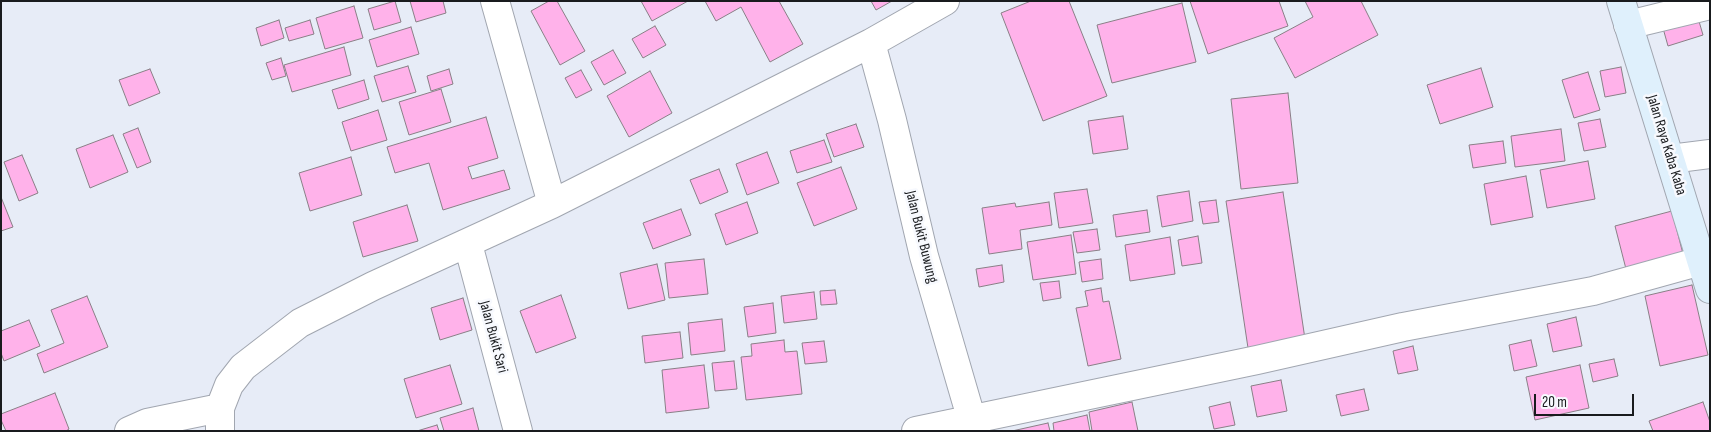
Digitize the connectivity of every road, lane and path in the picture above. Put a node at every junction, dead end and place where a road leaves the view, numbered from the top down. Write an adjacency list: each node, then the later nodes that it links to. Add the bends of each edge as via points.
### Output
1 (495, 1): 8 (street)
2 (945, 1): 5 (street)
3 (1710, 5): 4 (street)
4 (1625, 13): 7 (street, Jalan Raya Kaba Kaba)
5 (871, 43): 8 (street); 13 (street, Jalan Bukit Buwung, via 924,256)
6 (1710, 154): 7 (street)
7 (1670, 159): 10 (street, Jalan Raya Kaba Kaba)
8 (552, 204): 9 (street)
9 (468, 244): 12 (street, via 300,323 243,367 229,384); 15 (street, Jalan Bukit Sari)
10 (1701, 261): 11 (street, Jalan Raya Kaba Kaba); 13 (street, via 1593,291 1403,328)
11 (1710, 289)
12 (220, 419): 14 (street, via 147,424)
13 (973, 425): 16 (street)
14 (129, 431)
15 (518, 431)
16 (916, 431)

